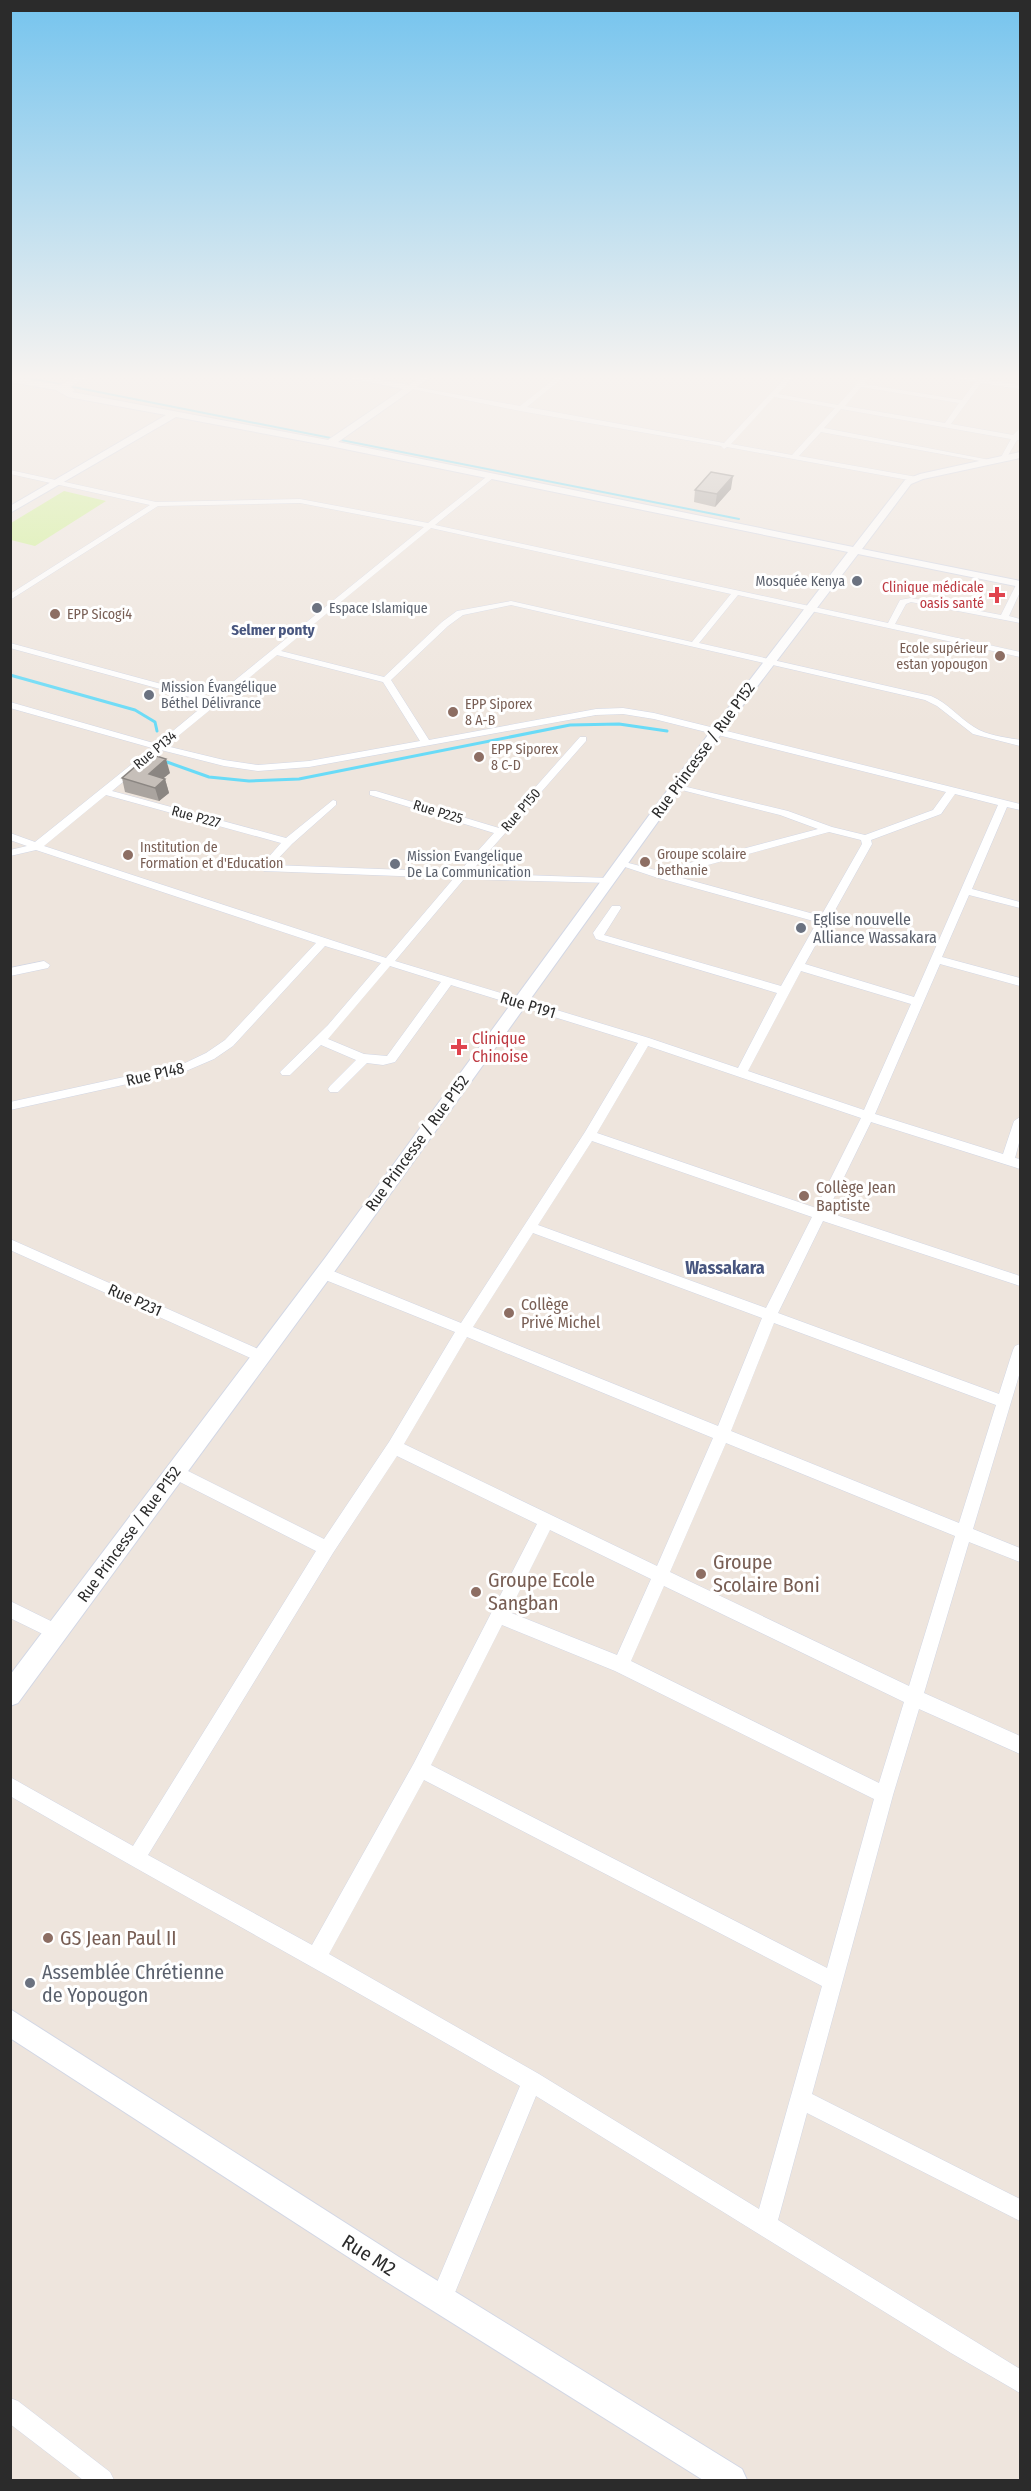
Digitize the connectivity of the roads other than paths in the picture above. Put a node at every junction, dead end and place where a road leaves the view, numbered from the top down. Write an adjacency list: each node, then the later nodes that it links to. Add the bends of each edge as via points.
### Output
1 (40, 492): 7 (street)
2 (103, 492): 6 (street)
3 (470, 492): 8 (street, Rue P134)
4 (570, 492): 9 (street)
5 (899, 492): 9 (street, Rue Princesse / Rue P152)
6 (156, 504): 8 (street, via 300,501); 12 (street)
7 (10, 510)
8 (428, 526): 11 (street); 19 (street, Rue P134)
9 (854, 550): 10 (street); 13 (street, Rue Princesse / Rue P152)
10 (1020, 585): 14 (street)
11 (736, 593): 13 (street); 17 (street)
12 (10, 598)
13 (808, 608): 16 (street); 21 (street, Rue Princesse / Rue P152)
14 (1004, 618): 15 (street); 16 (street, via 911,600 903,602)
15 (1020, 621)
16 (890, 626): 20 (street)
17 (694, 644): 21 (street); 22 (street, via 511,603 460,613)
18 (10, 645): 23 (street)
19 (275, 652): 22 (street); 23 (street, Rue P134)
20 (1020, 654)
21 (769, 660): 25 (street, Rue Princesse / Rue P152); 28 (street, via 928,698 979,734)
22 (386, 680): 27 (street)
23 (214, 701): 29 (street, Rue P134)
24 (10, 705): 29 (street)
25 (717, 731): 27 (street, via 640,713 609,711); 30 (street, Rue Princesse / Rue P152); 31 (street)
26 (583, 739): 38 (street, Rue P150)
27 (425, 741): 29 (street, via 282,768 224,763)
28 (1020, 743)
29 (159, 747): 32 (street, Rue P134)
30 (677, 786): 37 (street, via 784,813); 44 (street, Rue Princesse / Rue P152)
31 (952, 790): 35 (street); 40 (street, via 937,812)
32 (105, 792): 41 (street, Rue P227); 42 (street, Rue P134)
33 (373, 793): 38 (street, Rue P225)
34 (333, 803): 41 (street)
35 (1004, 803): 36 (street); 48 (street)
36 (1020, 807)
37 (829, 829): 40 (street); 46 (street)
38 (502, 832): 45 (street, Rue P150)
39 (10, 836): 42 (street, Rue P191)
40 (866, 838): 51 (street, via 867,844)
41 (288, 842): 45 (street, via 265,868)
42 (36, 847): 43 (street, Rue P134); 52 (street, Rue P191)
43 (10, 853)
44 (621, 864): 46 (street); 47 (street, Rue Princesse / Rue P152)
45 (462, 874): 47 (street); 54 (street, Rue P150)
46 (659, 875): 51 (street)
47 (609, 881): 61 (street, Rue Princesse / Rue P152)
48 (967, 891): 49 (street); 53 (street)
49 (1020, 905)
50 (616, 908): 60 (street, via 598,933 600,937)
51 (825, 921): 56 (street)
52 (323, 942): 54 (street, Rue P191); 69 (street, Rue P148, via 229,1043 210,1056 186,1068)
53 (936, 959): 59 (street); 62 (street)
54 (387, 963): 58 (street, Rue P191); 63 (street, Rue P150)
55 (44, 965): 57 (street)
56 (798, 966): 60 (street); 62 (street)
57 (10, 972)
58 (448, 981): 61 (street, Rue P191); 65 (street, via 391,1059 384,1062)
59 (1020, 982)
60 (784, 991): 67 (street)
61 (519, 1002): 64 (street, Rue P191); 77 (street, Rue Princesse / Rue P152)
62 (917, 1002): 70 (street)
63 (319, 1040): 65 (street); 66 (street, Rue P150)
64 (645, 1041): 67 (street, Rue P191); 72 (street)
65 (365, 1058): 68 (street)
66 (286, 1072)
67 (741, 1074): 70 (street, Rue P191)
68 (334, 1089)
69 (10, 1106)
70 (868, 1116): 73 (street, Rue P191); 74 (street)
71 (1020, 1121): 73 (street)
72 (589, 1135): 74 (street); 75 (street)
73 (1014, 1161)
74 (818, 1214): 78 (street); 79 (street)
75 (530, 1227): 79 (street); 80 (street)
76 (10, 1244): 82 (street, Rue P231)
77 (323, 1273): 80 (street); 82 (street, Rue Princesse / Rue P152)
78 (1020, 1281)
79 (770, 1315): 83 (street); 84 (street)
80 (463, 1331): 84 (street); 85 (street)
81 (1020, 1350): 83 (street)
82 (260, 1356): 86 (street, Rue Princesse / Rue P152)
83 (1004, 1402): 88 (street)
84 (723, 1435): 88 (street); 91 (street)
85 (394, 1447): 87 (street); 89 (street)
86 (175, 1472): 89 (street); 94 (street, Rue Princesse / Rue P152)
87 (547, 1521): 91 (street); 93 (street)
88 (964, 1531): 90 (street); 97 (street)
89 (327, 1548): 102 (street)
90 (1020, 1555)
91 (659, 1576): 95 (street); 97 (street)
92 (10, 1609): 94 (street)
93 (497, 1615): 95 (street); 99 (street)
94 (57, 1633): 96 (street, Rue Princesse / Rue P152)
95 (621, 1665): 101 (street)
96 (10, 1695)
97 (912, 1697): 98 (street); 101 (street)
98 (1020, 1745)
99 (420, 1769): 103 (street); 104 (street)
100 (10, 1786): 102 (street)
101 (884, 1795): 104 (street)
102 (135, 1859): 103 (street)
103 (316, 1958): 106 (street)
104 (832, 1981): 107 (street)
105 (10, 2022): 110 (street, Rue M2)
106 (532, 2081): 109 (street); 110 (street)
107 (801, 2099): 108 (street); 109 (street)
108 (1020, 2210)
109 (766, 2223): 111 (street)
110 (441, 2299): 114 (street, Rue M2)
111 (1020, 2382)
112 (11, 2409): 113 (street)
113 (102, 2481)
114 (731, 2481)

